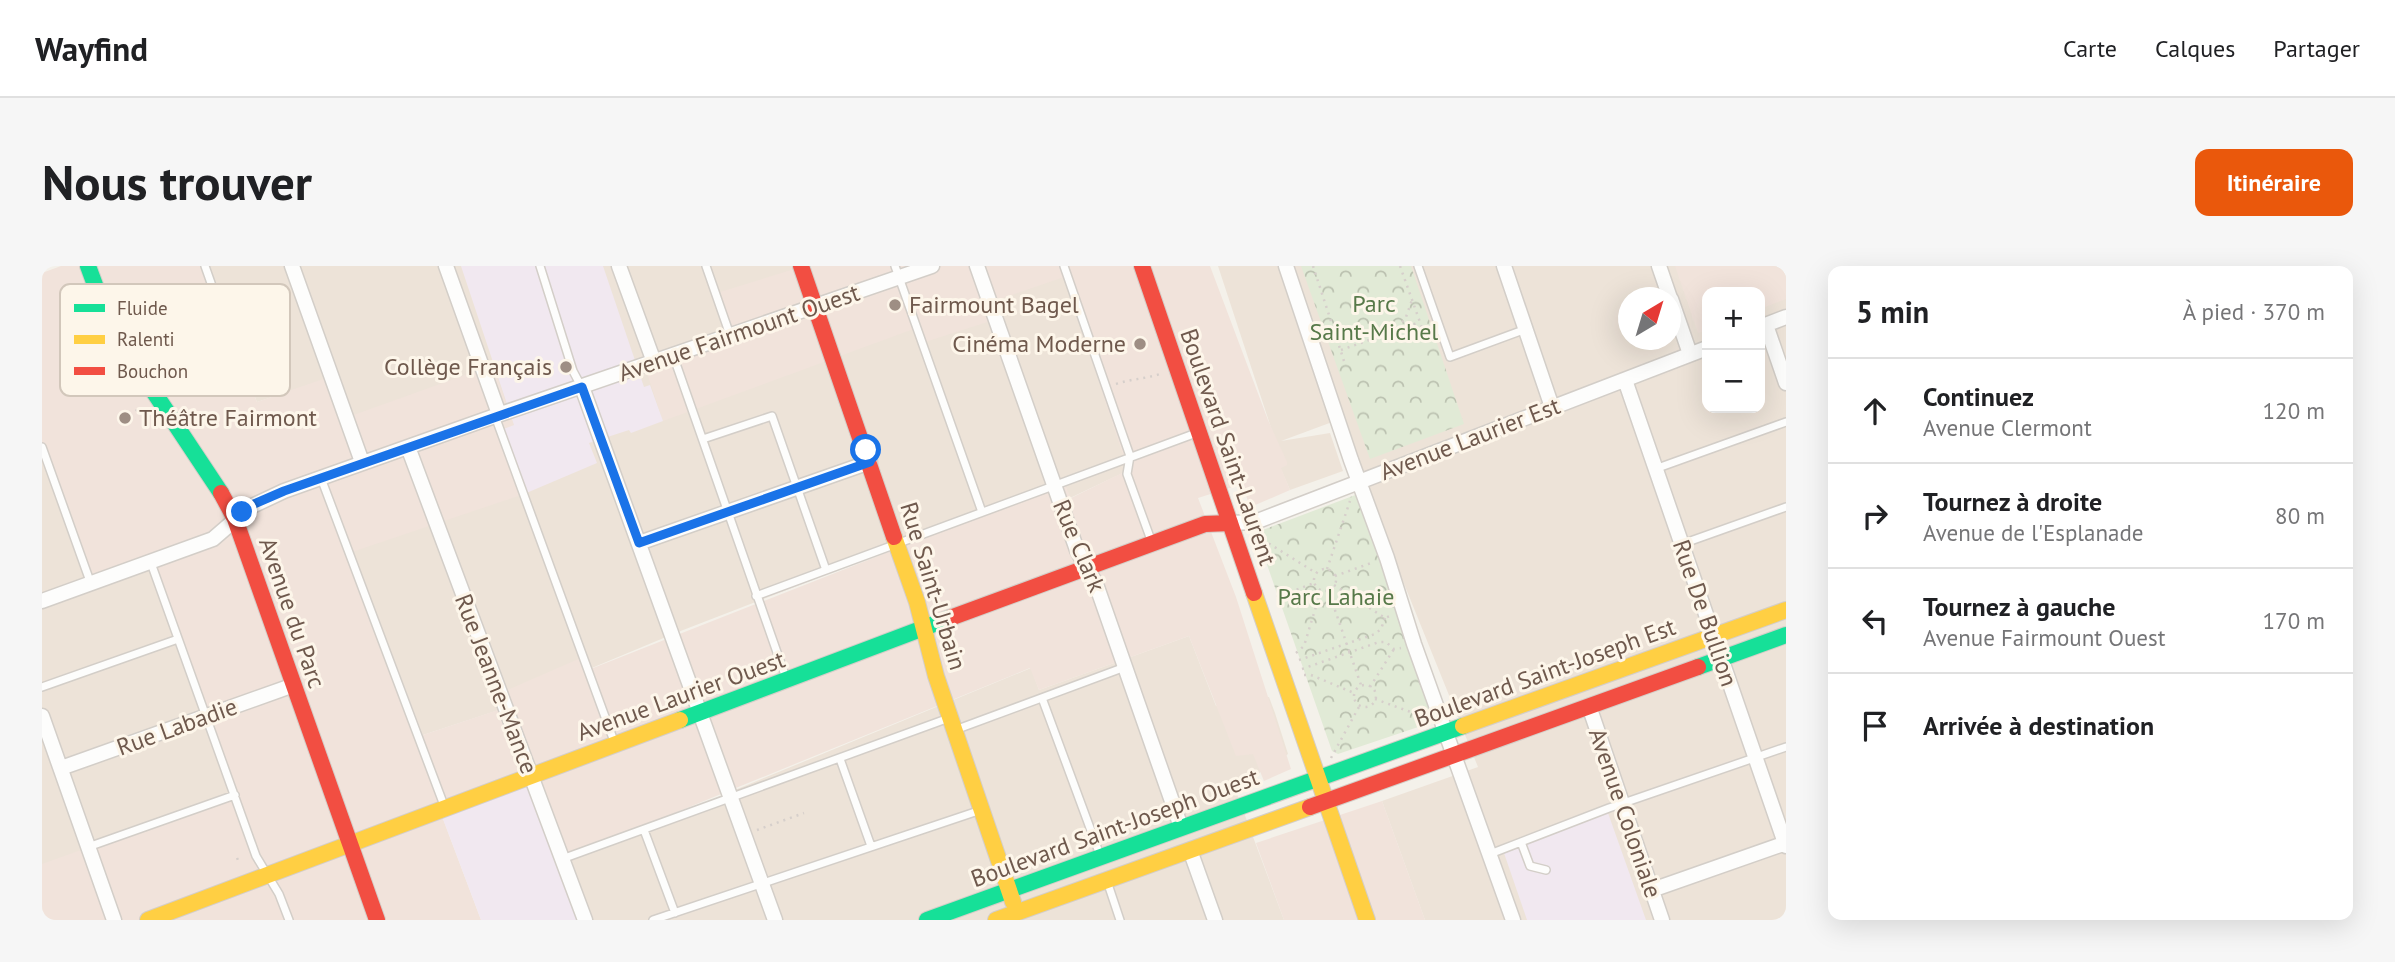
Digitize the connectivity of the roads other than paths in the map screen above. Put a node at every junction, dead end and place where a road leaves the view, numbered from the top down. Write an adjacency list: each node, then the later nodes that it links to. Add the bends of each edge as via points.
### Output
1 (88, 266): 18 (main road, Avenue du Parc)
2 (205, 266): 19 (lane)
3 (292, 266): 44 (street)
4 (446, 266): 37 (street)
5 (540, 266): 34 (lane)
6 (619, 266): 31 (street)
7 (706, 266): 27 (lane)
8 (801, 266): 21 (main road, Rue Saint-Urbain)
9 (932, 266): 17 (street, Avenue Fairmount Ouest)
10 (977, 266): 48 (street, Rue Clark)
11 (1064, 266): 43 (lane)
12 (1142, 266): 39 (main road, Boulevard Saint-Laurent)
13 (1286, 266): 50 (street)
14 (1418, 266): 25 (lane, via 1450,357)
15 (1504, 266): 25 (street)
16 (1659, 266): 20 (street)
17 (897, 272): 21 (street, Avenue Fairmount Ouest); 53 (lane)
18 (95, 284)
19 (211, 284)
20 (1666, 287)
21 (816, 306): 27 (street, Avenue Fairmount Ouest); 45 (main road, Rue Saint-Urbain)
22 (1786, 317): 23 (street)
23 (1765, 325)
24 (1681, 329): 29 (street)
25 (1526, 330): 36 (street)
26 (1765, 331): 33 (street)
27 (730, 335): 30 (street, Avenue Fairmount Ouest)
28 (1702, 350): 29 (street, Avenue Laurier Est)
29 (1690, 354): 32 (street, Avenue Laurier Est)
30 (673, 355): 31 (street, Avenue Fairmount Ouest); 40 (lane)
31 (654, 362): 34 (street, Avenue Fairmount Ouest)
32 (1625, 380): 36 (street, Avenue Laurier Est); 46 (street, Rue De Bullion)
33 (1786, 383)
34 (582, 387): 37 (street, Avenue Fairmount Ouest); 56 (street)
35 (156, 396): 54 (main road, Avenue du Parc)
36 (1552, 407): 50 (street, Avenue Laurier Est)
37 (497, 415): 42 (street, Avenue Fairmount Ouest); 83 (lane)
38 (1786, 422): 46 (lane)
39 (1199, 432): 43 (lane); 55 (main road, Boulevard Saint-Laurent)
40 (704, 439): 49 (lane, via 772,416); 52 (lane)
41 (42, 447): 63 (lane)
42 (408, 447): 44 (street, Avenue Fairmount Ouest); 89 (street, Rue Jeanne-Mance)
43 (1130, 456): 48 (lane); 58 (lane, via 1127,474)
44 (362, 462): 47 (street, Avenue Fairmount Ouest)
45 (870, 462): 49 (street); 57 (main road, Rue Saint-Urbain)
46 (1655, 469): 59 (street, Rue De Bullion)
47 (321, 477): 54 (street, Avenue Fairmount Ouest, via 261,501); 95 (lane)
48 (1054, 484): 53 (lane); 61 (street, Rue Clark)
49 (797, 487): 52 (street); 62 (lane)
50 (1355, 489): 55 (street, Avenue Laurier Est, via 1255,522); 82 (street, via 1387,558)
51 (1786, 507): 59 (lane)
52 (728, 511): 56 (street); 64 (lane)
53 (982, 512): 57 (lane)
54 (235, 519): 60 (street, Avenue Fairmount Ouest, via 213,539); 74 (main road, Avenue du Parc)
55 (1230, 523): 58 (main road, Avenue Laurier Ouest, via 1205,524); 90 (main road, Boulevard Saint-Laurent)
56 (639, 543): 78 (street)
57 (897, 543): 62 (lane); 67 (main road, Rue Saint-Urbain)
58 (1152, 544): 61 (main road, Avenue Laurier Ouest)
59 (1681, 544): 69 (street, Rue De Bullion)
60 (151, 563): 63 (street, Avenue Fairmount Ouest); 70 (lane)
61 (1086, 567): 67 (main road, Avenue Laurier Ouest); 72 (street, Rue Clark, via 1097,584)
62 (826, 570): 64 (lane)
63 (91, 584): 65 (street, Avenue Fairmount Ouest)
64 (756, 596): 73 (lane)
65 (42, 601)
66 (1786, 611): 69 (main road, Boulevard Saint-Joseph Est)
67 (923, 630): 73 (main road, Avenue Laurier Ouest); 81 (main road, Rue Saint-Urbain)
68 (1786, 635): 71 (main road, Boulevard Saint-Joseph Est)
69 (1712, 637): 71 (street, Rue De Bullion); 82 (main road, Boulevard Saint-Joseph Est)
70 (178, 639): 75 (lane); 80 (lane)
71 (1720, 659): 77 (main road, Boulevard Saint-Joseph Est); 86 (street, Rue De Bullion)
72 (1125, 666): 76 (lane); 97 (street, Rue Clark)
73 (787, 681): 78 (main road, Avenue Laurier Ouest)
74 (293, 685): 80 (street, Rue Labadie); 100 (main road, Avenue du Parc)
75 (42, 687)
76 (1042, 698): 81 (lane); 106 (lane)
77 (1589, 706): 85 (main road, Boulevard Saint-Joseph Est); 94 (street, Avenue Coloniale)
78 (701, 713): 83 (main road, Avenue Laurier Ouest); 92 (street)
79 (42, 716): 88 (street)
80 (206, 716): 88 (street, Rue Labadie); 91 (lane)
81 (952, 724): 87 (lane); 96 (main road, Rue Saint-Urbain)
82 (1447, 733): 85 (street); 90 (main road, Boulevard Saint-Joseph Est)
83 (615, 745): 89 (main road, Avenue Laurier Ouest)
84 (1786, 747): 86 (lane)
85 (1455, 754): 93 (main road, Boulevard Saint-Joseph Est); 105 (street)
86 (1754, 758): 94 (lane); 101 (street, Rue De Bullion)
87 (840, 759): 92 (lane); 102 (lane)
88 (61, 768): 103 (street)
89 (531, 777): 95 (main road, Avenue Laurier Ouest); 107 (street, Rue Jeanne-Mance)
90 (1319, 779): 93 (main road, Boulevard Saint-Laurent); 97 (main road, Boulevard Saint-Joseph Ouest)
91 (235, 795): 103 (lane); 109 (lane, via 256,856)
92 (732, 799): 98 (lane); 111 (street)
93 (1327, 801): 104 (main road, Boulevard Saint-Joseph Ouest); 127 (main road, Boulevard Saint-Laurent)
94 (1623, 804): 99 (lane); 112 (street, Avenue Coloniale)
95 (445, 808): 100 (main road, Avenue Laurier Ouest)
96 (981, 810): 102 (lane); 113 (main road, Rue Saint-Urbain)
97 (1181, 827): 106 (main road, Boulevard Saint-Joseph Ouest)
98 (644, 830): 107 (lane); 114 (lane)
99 (1521, 842): 105 (lane); 108 (lane, via 1530,866)
100 (350, 844): 109 (main road, Avenue Laurier Ouest); 119 (main road, Avenue du Parc)
101 (1786, 844): 112 (street)
102 (871, 846): 111 (lane)
103 (87, 847): 116 (street)
104 (1190, 850): 110 (main road, Boulevard Saint-Joseph Ouest); 126 (street)
105 (1490, 854): 128 (street)
106 (1100, 856): 113 (main road, Boulevard Saint-Joseph Ouest)
107 (562, 860): 120 (street, Rue Jeanne-Mance)
108 (1546, 870)
109 (268, 875): 117 (main road, Avenue Laurier Ouest); 118 (lane)
110 (1106, 879): 115 (main road, Boulevard Saint-Joseph Ouest); 125 (lane)
111 (761, 883): 114 (lane); 122 (street)
112 (1651, 890): 129 (street, Avenue Coloniale)
113 (1009, 891): 115 (main road, Rue Saint-Urbain); 123 (main road, Boulevard Saint-Joseph Ouest)
114 (674, 913): 121 (lane)
115 (1017, 916): 124 (main road, Boulevard Saint-Joseph Ouest)
116 (114, 920)
117 (148, 920)
118 (289, 920)
119 (377, 920)
120 (585, 920)
121 (653, 920)
122 (775, 920)
123 (927, 920)
124 (996, 920)
125 (1120, 920)
126 (1215, 920)
127 (1367, 920)
128 (1513, 920)
129 (1662, 920)

